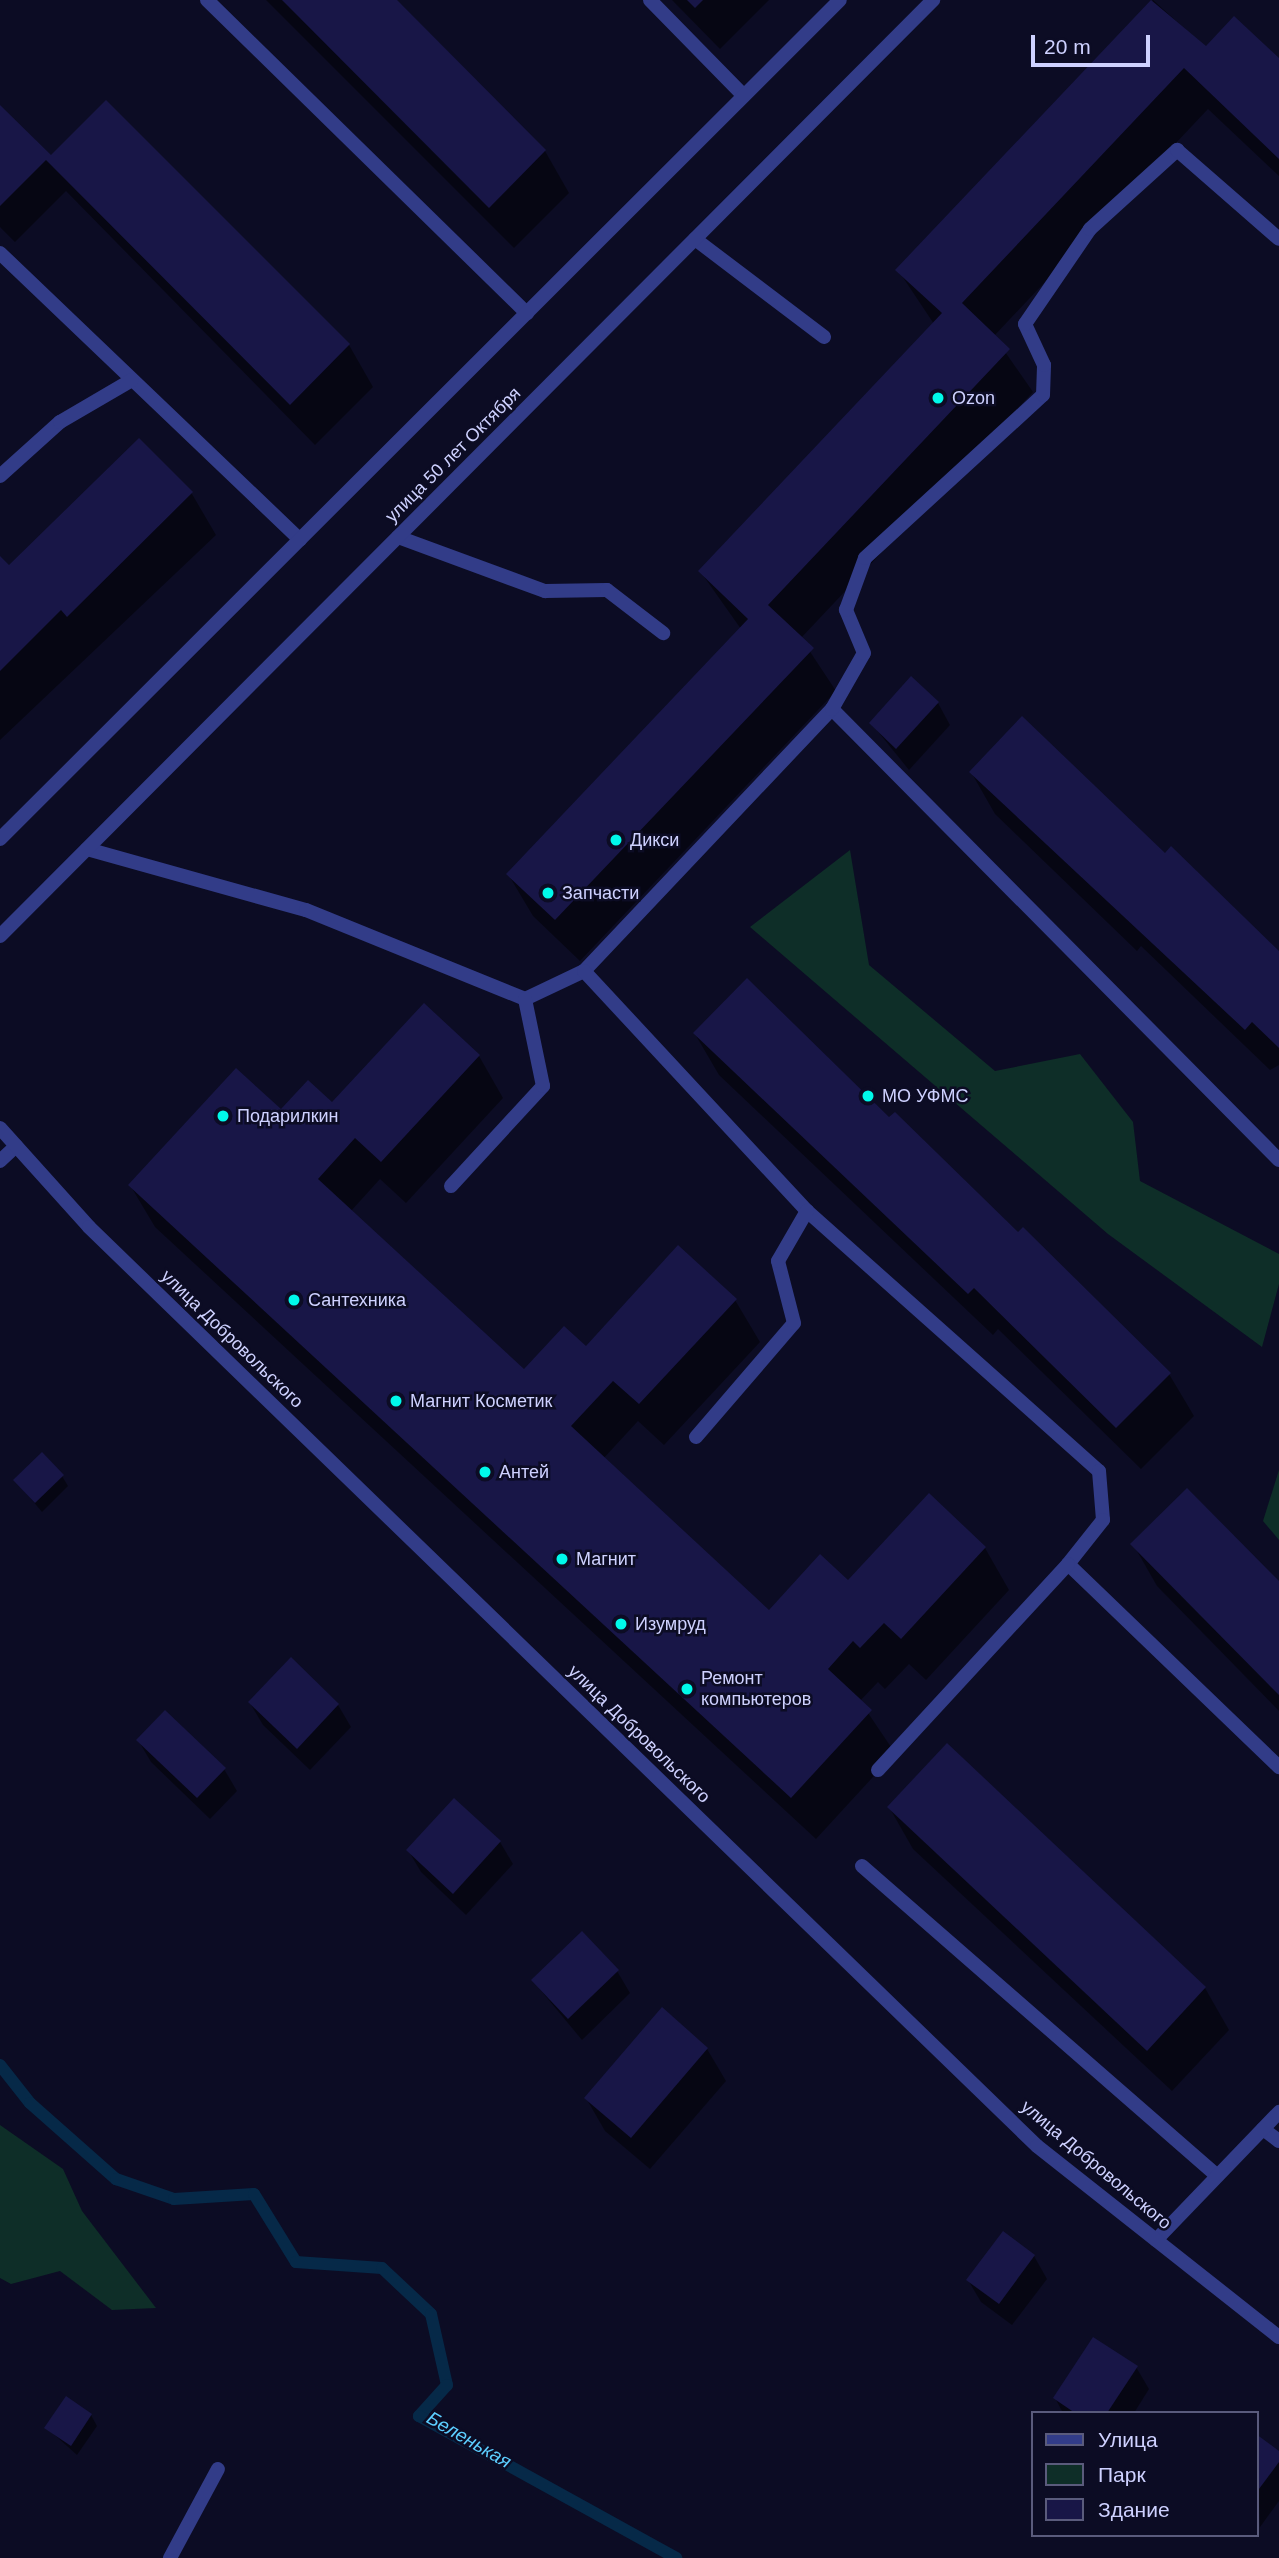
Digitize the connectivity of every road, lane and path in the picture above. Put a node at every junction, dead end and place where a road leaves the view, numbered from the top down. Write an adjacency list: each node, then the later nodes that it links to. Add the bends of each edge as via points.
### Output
1 (207, 0): 9 (street)
2 (650, 0): 5 (street)
3 (840, 0): 5 (street)
4 (933, 0): 6 (street, улица 50 лет Октября)
5 (744, 96): 9 (street)
6 (695, 239): 10 (street); 13 (street, улица 50 лет Октября)
7 (1279, 239): 16 (street, via 1177,150 1090,229 1025,324 1045,365 1043,395 864,558 846,610 864,653)
8 (0, 253): 11 (street)
9 (527, 313): 14 (street)
10 (824, 337)
11 (132, 380): 12 (street, via 60,422); 14 (street)
12 (0, 476)
13 (398, 537): 15 (street, via 545,591 607,590); 18 (street, улица 50 лет Октября)
14 (300, 540): 17 (street)
15 (663, 633)
16 (832, 709): 20 (street); 24 (street)
17 (0, 839)
18 (87, 849): 19 (street, улица 50 лет Октября); 21 (street, via 306,910)
19 (0, 936)
20 (584, 971): 21 (street); 27 (street)
21 (525, 999): 26 (street, via 543,1086)
22 (0, 1128): 23 (street, улица Добровольского)
23 (16, 1146): 25 (street); 37 (street, улица Добровольского, via 99,1237 1037,2146)
24 (1279, 1160)
25 (0, 1161)
26 (451, 1186)
27 (807, 1211): 28 (street, via 778,1261 794,1323); 29 (street, via 1099,1471 1102,1520)
28 (696, 1437)
29 (1068, 1564): 30 (street); 31 (street)
30 (1279, 1767)
31 (878, 1770)
32 (862, 1866): 36 (street)
33 (1279, 2112): 34 (street)
34 (1263, 2129): 35 (street); 36 (street)
35 (1279, 2141)
36 (1217, 2176): 37 (street)
37 (1156, 2240): 38 (street, улица Добровольского)
38 (1279, 2337)
39 (218, 2469): 40 (street)
40 (170, 2558)

